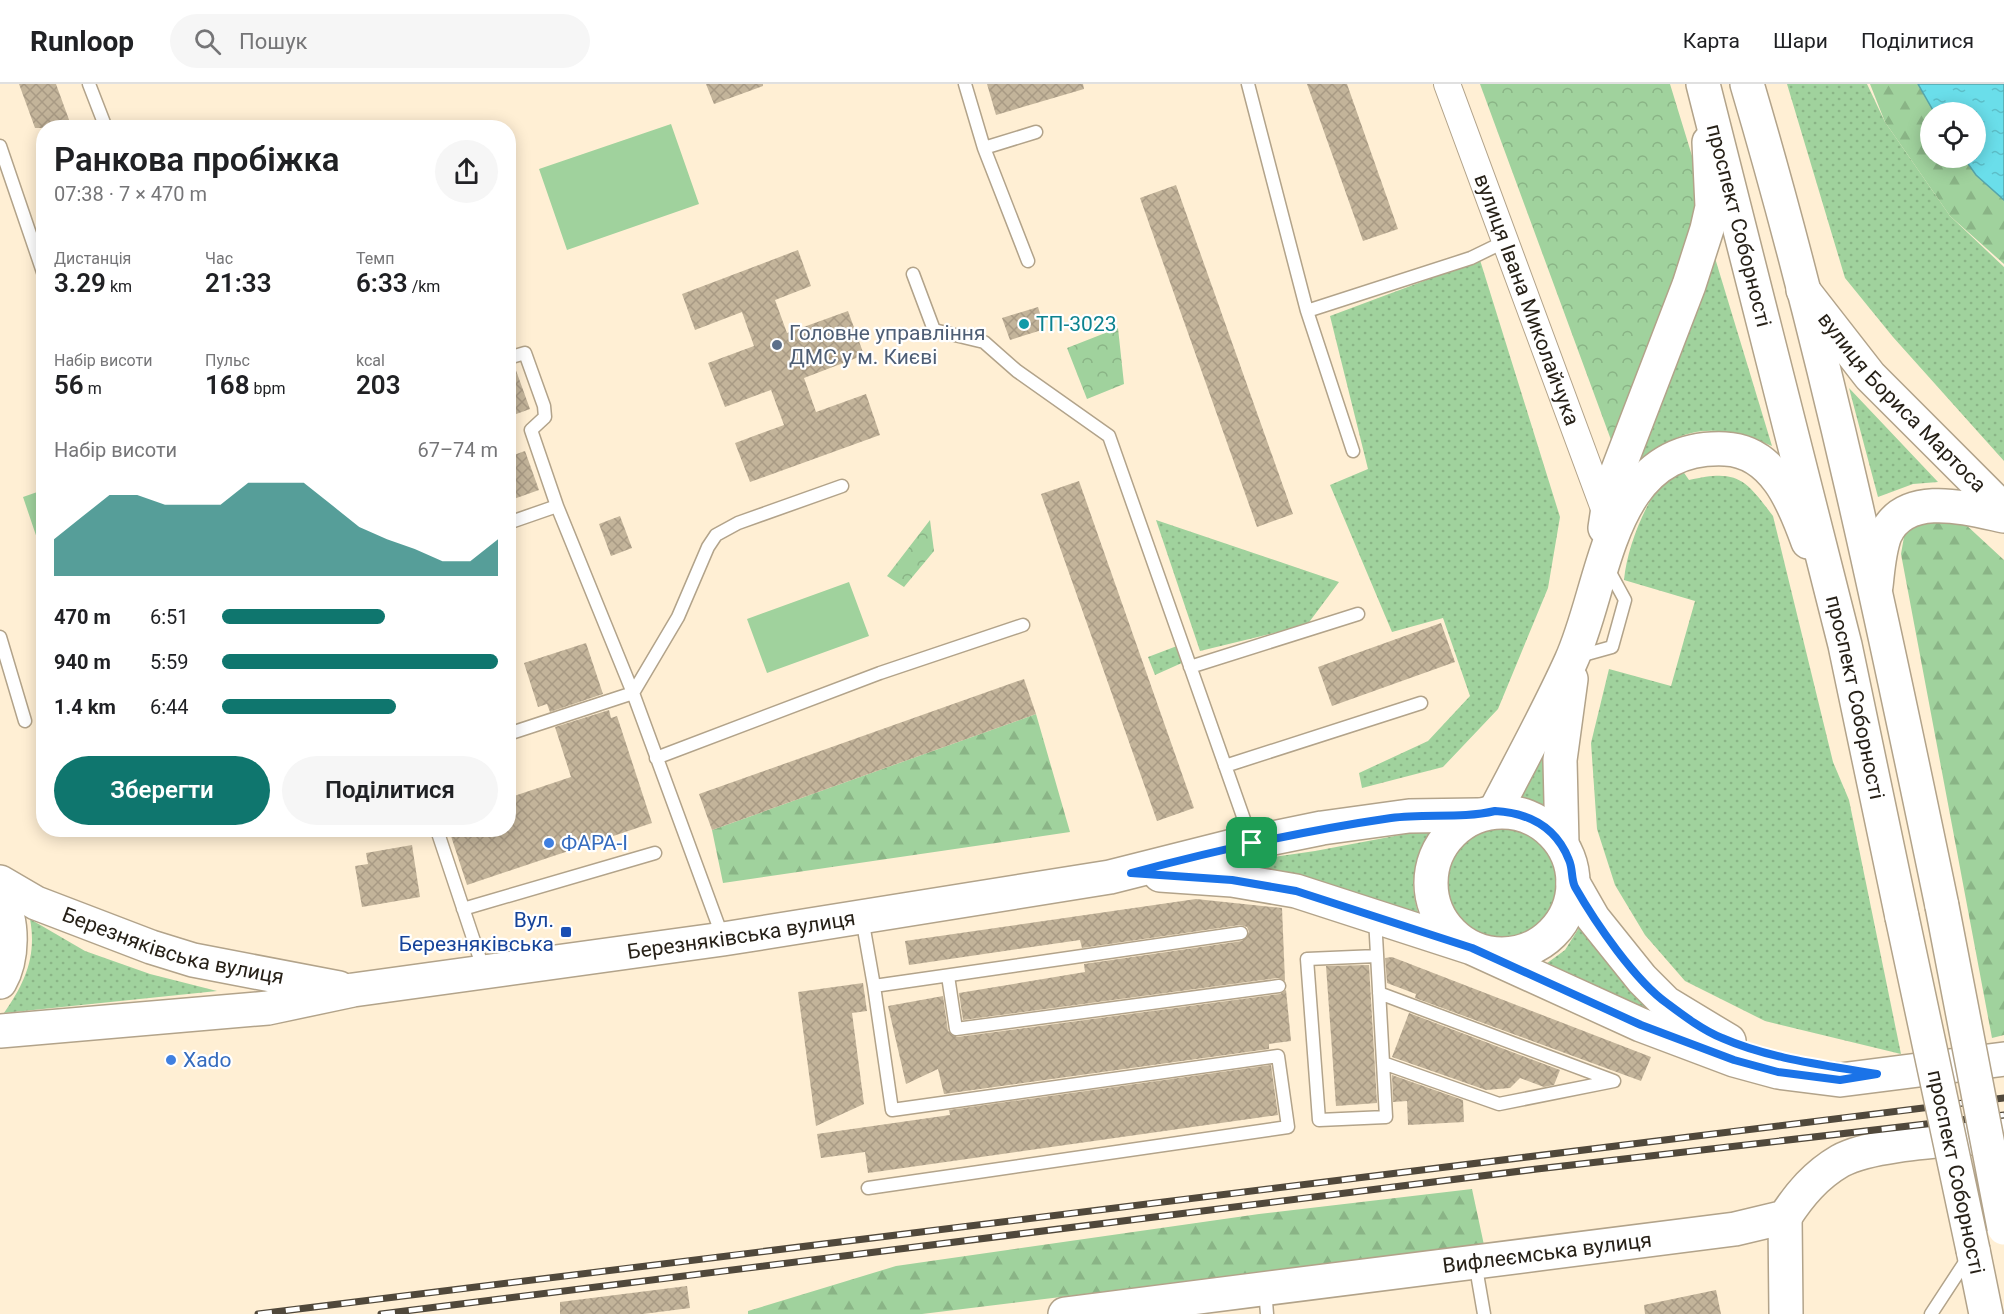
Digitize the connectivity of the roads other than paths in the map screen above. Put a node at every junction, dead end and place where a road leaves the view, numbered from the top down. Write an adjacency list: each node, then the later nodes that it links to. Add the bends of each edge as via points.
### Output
1 (89, 84): 7 (lane)
2 (965, 84): 10 (lane)
3 (1248, 84): 16 (lane)
4 (1448, 84): 11 (street, вулиця Івана Миколайчука)
5 (1747, 84): 15 (main road, проспект Соборності)
6 (1705, 93): 22 (main road, вулиця Івана Миколайчука, via 1712,207 1689,285 1611,488); 30 (main road, проспект Соборності)
7 (103, 120)
8 (1036, 132): 10 (lane)
9 (0, 146): 12 (lane)
10 (984, 148): 13 (lane)
11 (1506, 241): 16 (lane, via 1471,258); 22 (street, вулиця Івана Миколайчука)
12 (36, 252)
13 (1028, 261)
14 (913, 274): 32 (lane, via 934,330 984,342 1017,371 1109,436)
15 (1803, 290): 21 (main road, вулиця Бориса Мартоса, via 1870,376); 26 (main road, проспект Соборності)
16 (1307, 311): 18 (lane)
17 (516, 355): 20 (lane, via 525,352 544,406 545,417 531,430)
18 (1353, 451)
19 (843, 486): 33 (lane, via 738,523 716,535 678,616)
20 (557, 506): 24 (lane); 33 (lane)
21 (2004, 510)
22 (1606, 514): 25 (main road, вулиця Івана Миколайчука)
23 (2004, 516): 26 (main road, вулиця Бориса Мартоса, via 1957,506 1921,506 1897,518 1880,553)
24 (516, 520)
25 (1602, 559): 30 (main road, вулиця Івана Миколайчука, via 1632,496 1650,473 1673,456 1701,448 1730,449 1771,470 1794,504); 31 (main road, вулиця Івана Миколайчука)
26 (1876, 586): 69 (main road, проспект Соборності, bridge)
27 (1358, 614): 32 (lane)
28 (1023, 625): 37 (lane)
29 (0, 637): 35 (lane)
30 (1845, 645): 70 (main road, проспект Соборності, bridge)
31 (1572, 658): 39 (main road, вулиця Івана Миколайчука); 42 (main road, вулиця Івана Миколайчука, via 1560,760)
32 (1191, 667): 38 (lane)
33 (633, 693): 36 (lane); 37 (lane)
34 (1420, 704): 38 (lane)
35 (26, 721)
36 (516, 731)
37 (656, 758): 52 (lane)
38 (1226, 766): 41 (lane)
39 (1487, 813): 41 (main road, Березняківська вулиця, via 1409,816); 42 (main road, via 1515,812 1533,818); 53 (main road, via 1456,827 1440,845 1431,877 1430,893 1438,917 1452,935)
40 (439, 837): 48 (lane)
41 (1252, 843): 44 (main road, Березняківська вулиця)
42 (1562, 844): 46 (main road)
43 (655, 853): 48 (lane)
44 (1131, 873): 49 (main road, Березняківська вулиця); 50 (main road, Березняківська вулиця, via 1232,880 1296,891)
45 (0, 882): 60 (main road, Березняківська вулиця, via 36,903 193,960)
46 (1573, 883): 53 (main road, via 1569,907 1558,928 1540,943 1518,953 1494,954); 65 (main road, via 1593,918 1642,979 1666,1003 1720,1038 1774,1056)
47 (0, 898): 57 (main road, via 11,936)
48 (463, 909): 55 (lane)
49 (862, 917): 52 (main road, Березняківська вулиця); 58 (lane)
50 (1375, 917): 53 (main road, Березняківська вулиця); 54 (lane)
51 (1241, 933): 56 (lane)
52 (723, 939): 55 (main road, Березняківська вулиця)
53 (1472, 948): 65 (main road, via 1641,1025 1734,1060 1778,1072 1840,1080)
54 (1377, 956): 61 (lane); 64 (lane, via 1307,959 1319,1120 1386,1117)
55 (484, 972): 60 (main road, Березняківська вулиця)
56 (948, 976): 58 (lane); 59 (lane, via 956,1029)
57 (0, 982)
58 (873, 986): 67 (lane, via 892,1110 1278,1056 1288,1127)
59 (1279, 986)
60 (353, 990): 62 (main road, Березняківська вулиця, via 268,1008)
61 (1379, 993): 64 (lane); 64 (lane, via 1614,1081 1499,1104)
62 (0, 1031)
63 (2004, 1059): 65 (main road)
64 (1383, 1063)
65 (1877, 1074)
66 (2004, 1135): 68 (main road, via 1877,1149 1856,1155 1823,1172 1802,1191)
67 (868, 1188)
68 (1785, 1216): 71 (main road, Вифлеємська вулиця, via 1735,1229); 75 (main road)
69 (2004, 1228)
70 (1973, 1250): 76 (lane); 77 (main road, проспект Соборності)
71 (1475, 1261): 72 (main road, Вифлеємська вулиця); 74 (lane)
72 (1266, 1301): 73 (main road, Вифлеємська вулиця)
73 (1065, 1314)
74 (1484, 1314)
75 (1786, 1314)
76 (1931, 1314)
77 (1986, 1314)

